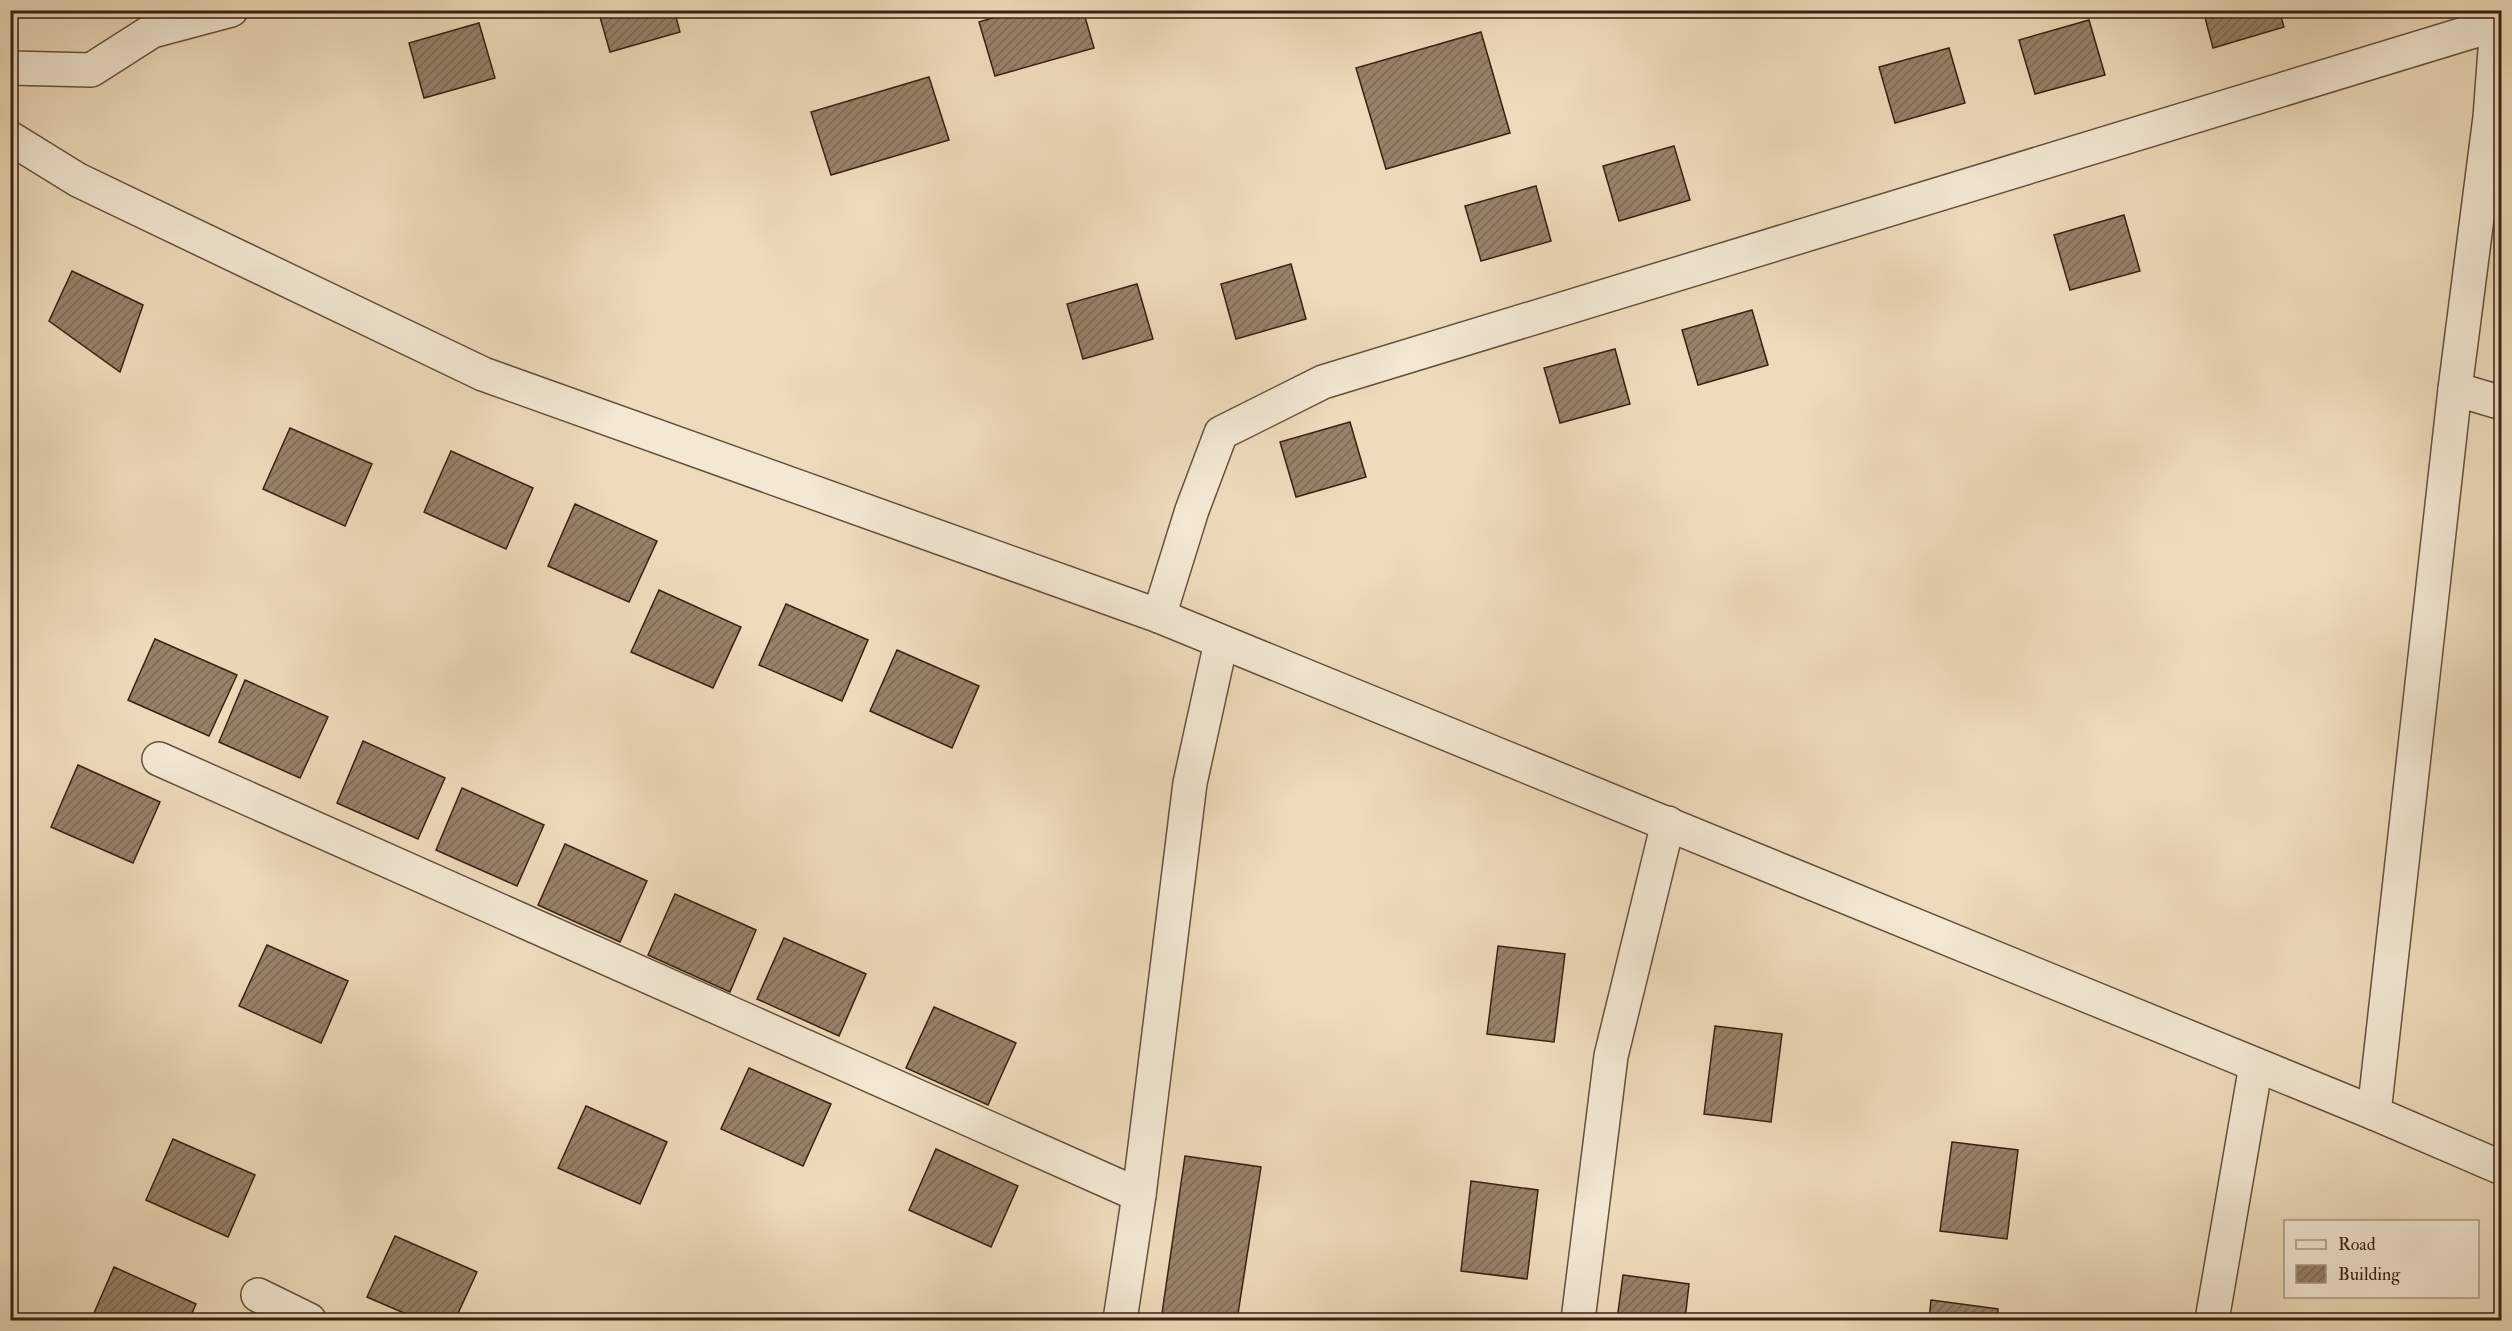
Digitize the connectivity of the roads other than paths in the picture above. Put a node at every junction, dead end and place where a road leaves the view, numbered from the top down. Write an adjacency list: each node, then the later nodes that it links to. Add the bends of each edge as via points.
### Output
1 (231, 10): 3 (street, via 152,31 91,70)
2 (2497, 17): 5 (street, via 2490,117); 7 (street, via 1323,382 1221,433)
3 (10, 68)
4 (10, 138): 7 (street, via 78,180 483,374)
5 (2455, 389): 6 (street); 12 (street)
6 (2502, 403)
7 (1159, 616): 8 (street)
8 (1221, 642): 10 (street); 14 (street, via 1190,783)
9 (159, 759): 14 (street)
10 (1668, 823): 11 (street); 18 (street, via 1611,1056)
11 (2256, 1065): 12 (street); 19 (street)
12 (2374, 1113): 13 (street)
13 (2502, 1168)
14 (1138, 1195): 17 (street)
15 (258, 1295): 16 (street)
16 (309, 1320)
17 (1120, 1320)
18 (1578, 1320)
19 (2212, 1320)

